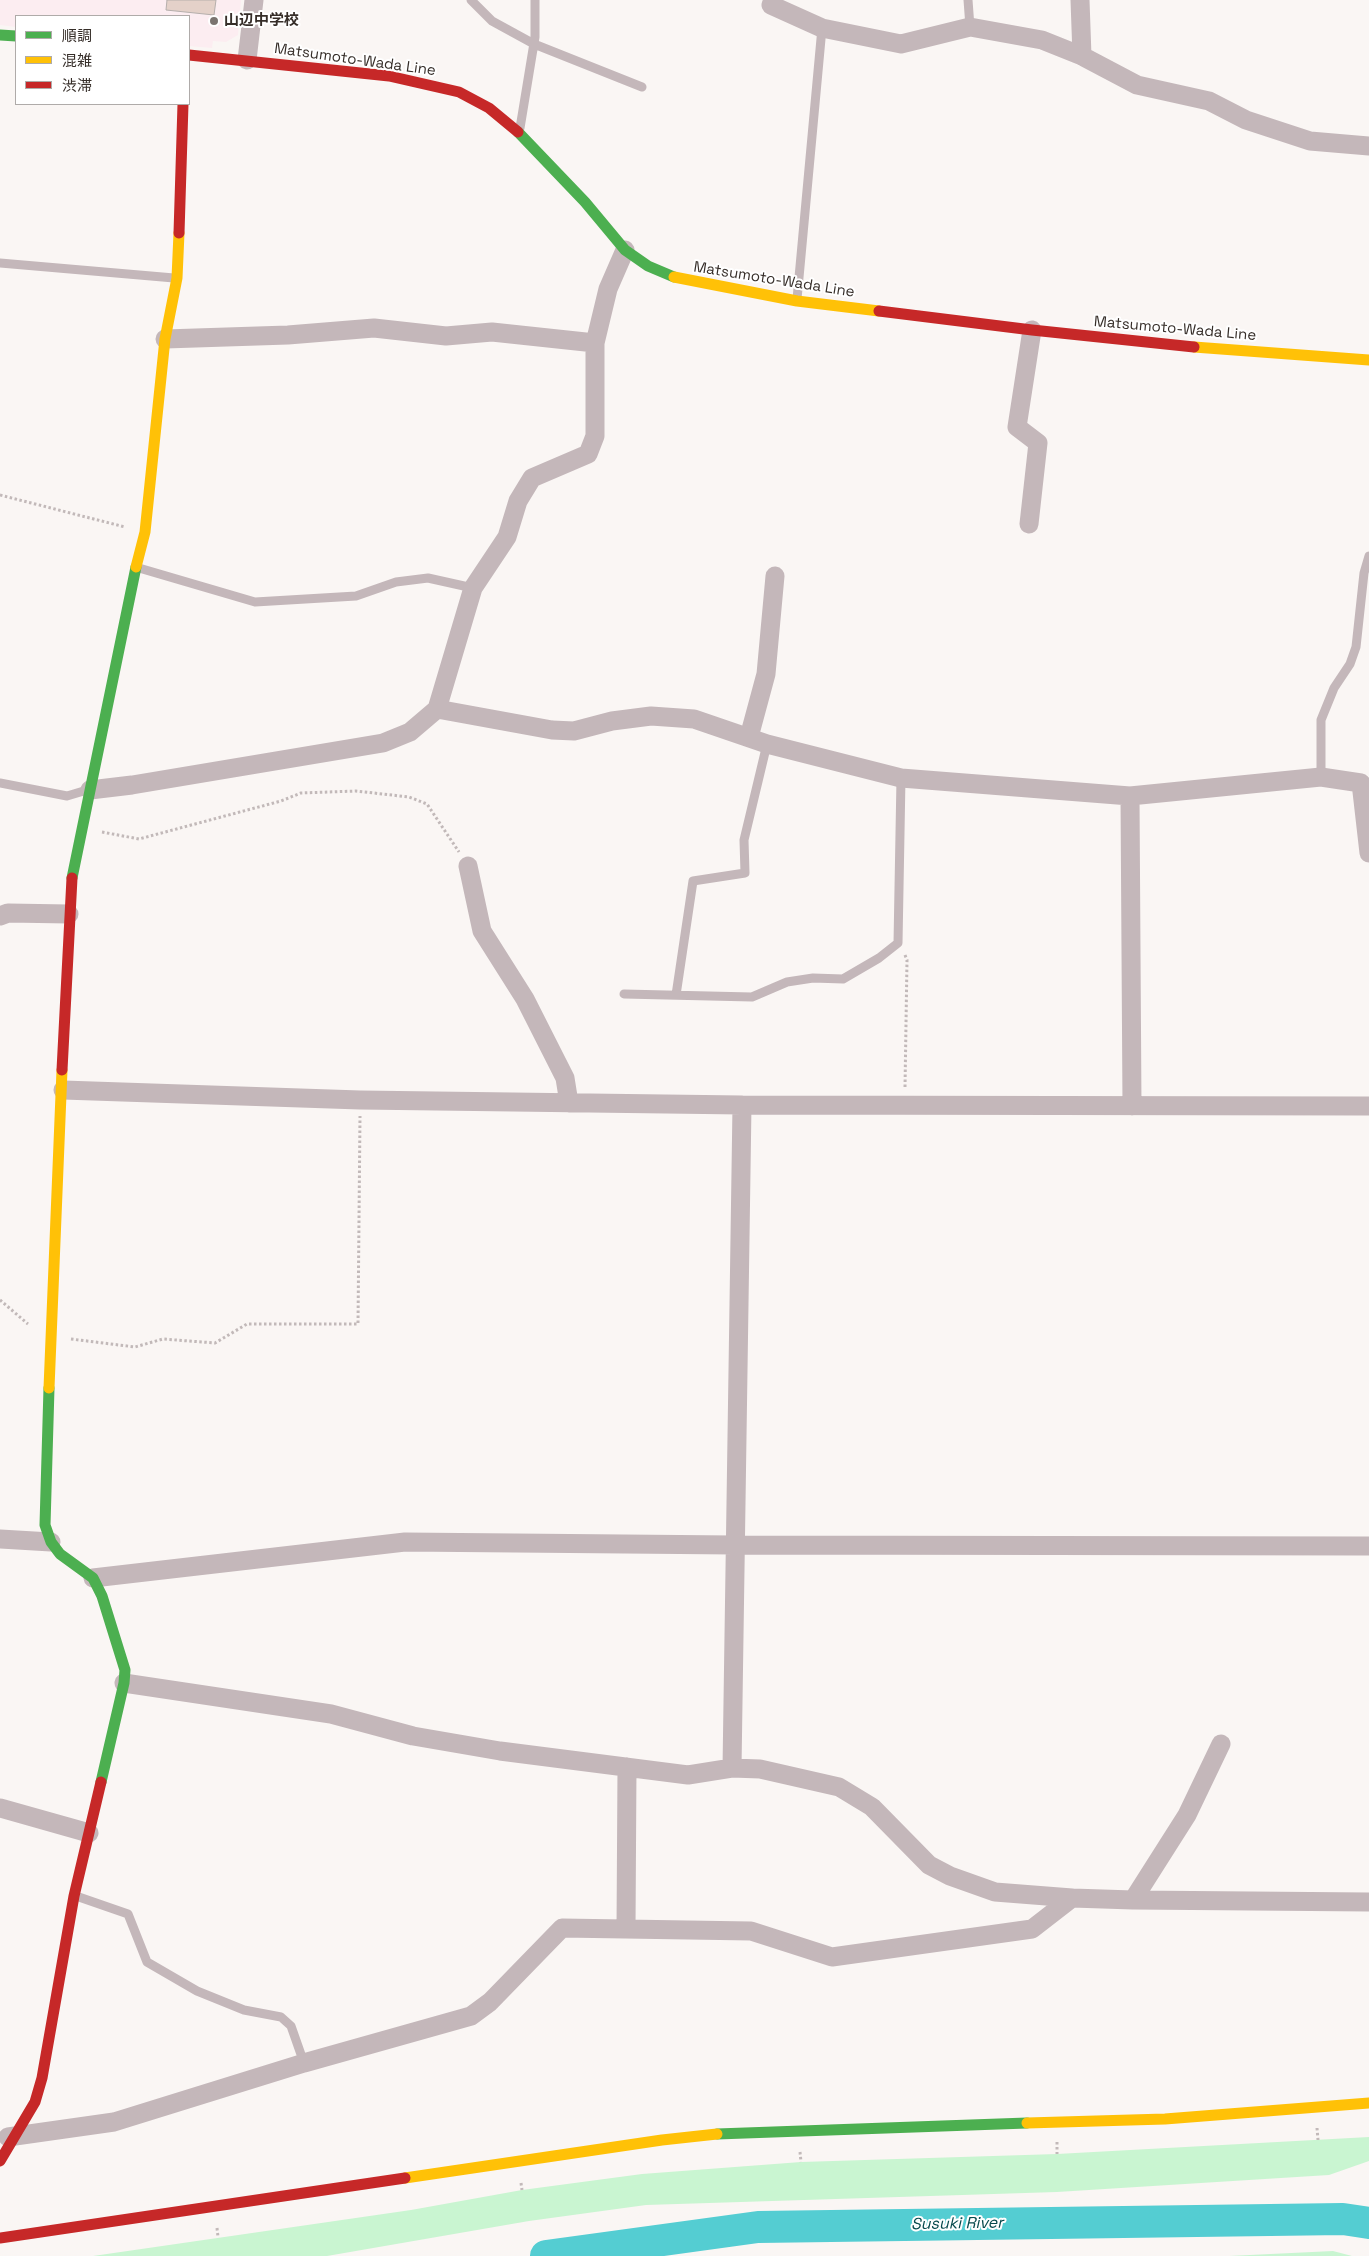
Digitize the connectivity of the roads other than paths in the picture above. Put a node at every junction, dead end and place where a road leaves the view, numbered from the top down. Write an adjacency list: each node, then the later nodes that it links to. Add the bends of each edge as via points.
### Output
1 (254, 0): 14 (street)
2 (472, 0): 11 (lane, via 492,21)
3 (535, 0): 11 (lane)
4 (968, 0): 7 (lane)
5 (1080, 0): 13 (street)
6 (770, 2): 8 (street)
7 (970, 27): 8 (street, via 900,44); 13 (street, via 1042,40)
8 (822, 28): 22 (lane)
9 (0, 35): 10 (street)
10 (15, 36)
11 (534, 44): 15 (lane); 17 (lane)
12 (190, 55): 14 (street, Matsumoto-Wada Line)
13 (1082, 56): 18 (street, via 1137,84 1209,101 1246,120 1310,142)
14 (247, 60): 17 (street, Matsumoto-Wada Line, via 389,76 452,90 489,108)
15 (642, 87)
16 (183, 105): 21 (street)
17 (519, 133): 19 (street, Matsumoto-Wada Line)
18 (1369, 146)
19 (626, 250): 22 (street, Matsumoto-Wada Line, via 648,266 681,280); 25 (street, via 608,289)
20 (0, 263): 21 (lane)
21 (178, 278): 24 (street)
22 (797, 301): 23 (street, Matsumoto-Wada Line)
23 (1032, 330): 26 (street, Matsumoto-Wada Line, via 1159,344); 27 (street, via 1017,426 1038,443)
24 (165, 339): 25 (street, via 374,328 446,336 492,332); 29 (street, via 145,532)
25 (595, 343): 31 (street, via 596,436 588,454 532,478 518,501 507,537)
26 (1369, 360)
27 (1029, 524)
28 (1369, 556): 35 (lane, via 1364,572 1356,647 1350,664 1334,688 1322,720)
29 (136, 567): 31 (lane, via 255,602 356,596 396,582 428,578); 39 (street)
30 (775, 576): 33 (street, via 766,674)
31 (473, 588): 32 (street)
32 (437, 709): 33 (street, via 552,730 574,731 612,721 651,716 694,719); 39 (street, via 410,732 383,743)
33 (749, 737): 34 (street)
34 (767, 744): 36 (street); 46 (lane, via 744,840 745,873 693,882)
35 (1321, 777): 38 (street); 40 (street)
36 (901, 778): 40 (street); 46 (lane, via 898,943 843,980 813,978 787,982 752,997)
37 (0, 783): 39 (lane, via 67,796)
38 (1365, 783): 41 (street)
39 (90, 790): 43 (street, via 71,884)
40 (1130, 796): 50 (street)
41 (1369, 853)
42 (468, 866): 48 (street, via 482,931 524,999 565,1078)
43 (69, 914): 44 (street, via 8,913); 47 (street)
44 (0, 916)
45 (624, 994): 46 (lane)
46 (676, 995)
47 (63, 1090): 48 (street, via 360,1100); 53 (street, via 50,1336 45,1525)
48 (569, 1102): 49 (street)
49 (742, 1105): 50 (street); 54 (street)
50 (1132, 1106): 51 (street)
51 (1369, 1106)
52 (0, 1539): 53 (street)
53 (51, 1542): 56 (street, via 60,1554)
54 (734, 1545): 55 (street); 56 (street, via 405,1542); 60 (street)
55 (1369, 1546)
56 (93, 1578): 57 (street, via 102,1596 125,1670)
57 (124, 1683): 59 (street, via 331,1714 413,1736); 62 (street)
58 (1221, 1744): 65 (street, via 1187,1815)
59 (627, 1767): 60 (street, via 688,1775); 67 (street)
60 (732, 1768): 64 (street, via 760,1769 839,1787 872,1807 916,1854 950,1876 995,1892)
61 (0, 1808): 62 (street)
62 (89, 1833): 63 (street)
63 (74, 1896): 68 (lane, via 128,1914 147,1962 197,1991 244,2010 281,2017 291,2026); 70 (street, via 42,2078 35,2102)
64 (1072, 1898): 65 (street); 67 (street, via 1032,1929 832,1957 751,1931)
65 (1133, 1900): 66 (street)
66 (1369, 1902)
67 (626, 1929): 68 (street, via 562,1928 490,2002 471,2016)
68 (304, 2063): 70 (street, via 114,2122)
69 (1369, 2103): 72 (street, via 1165,2119 729,2133 662,2140)
70 (8, 2137): 71 (street)
71 (0, 2161)
72 (0, 2238)

